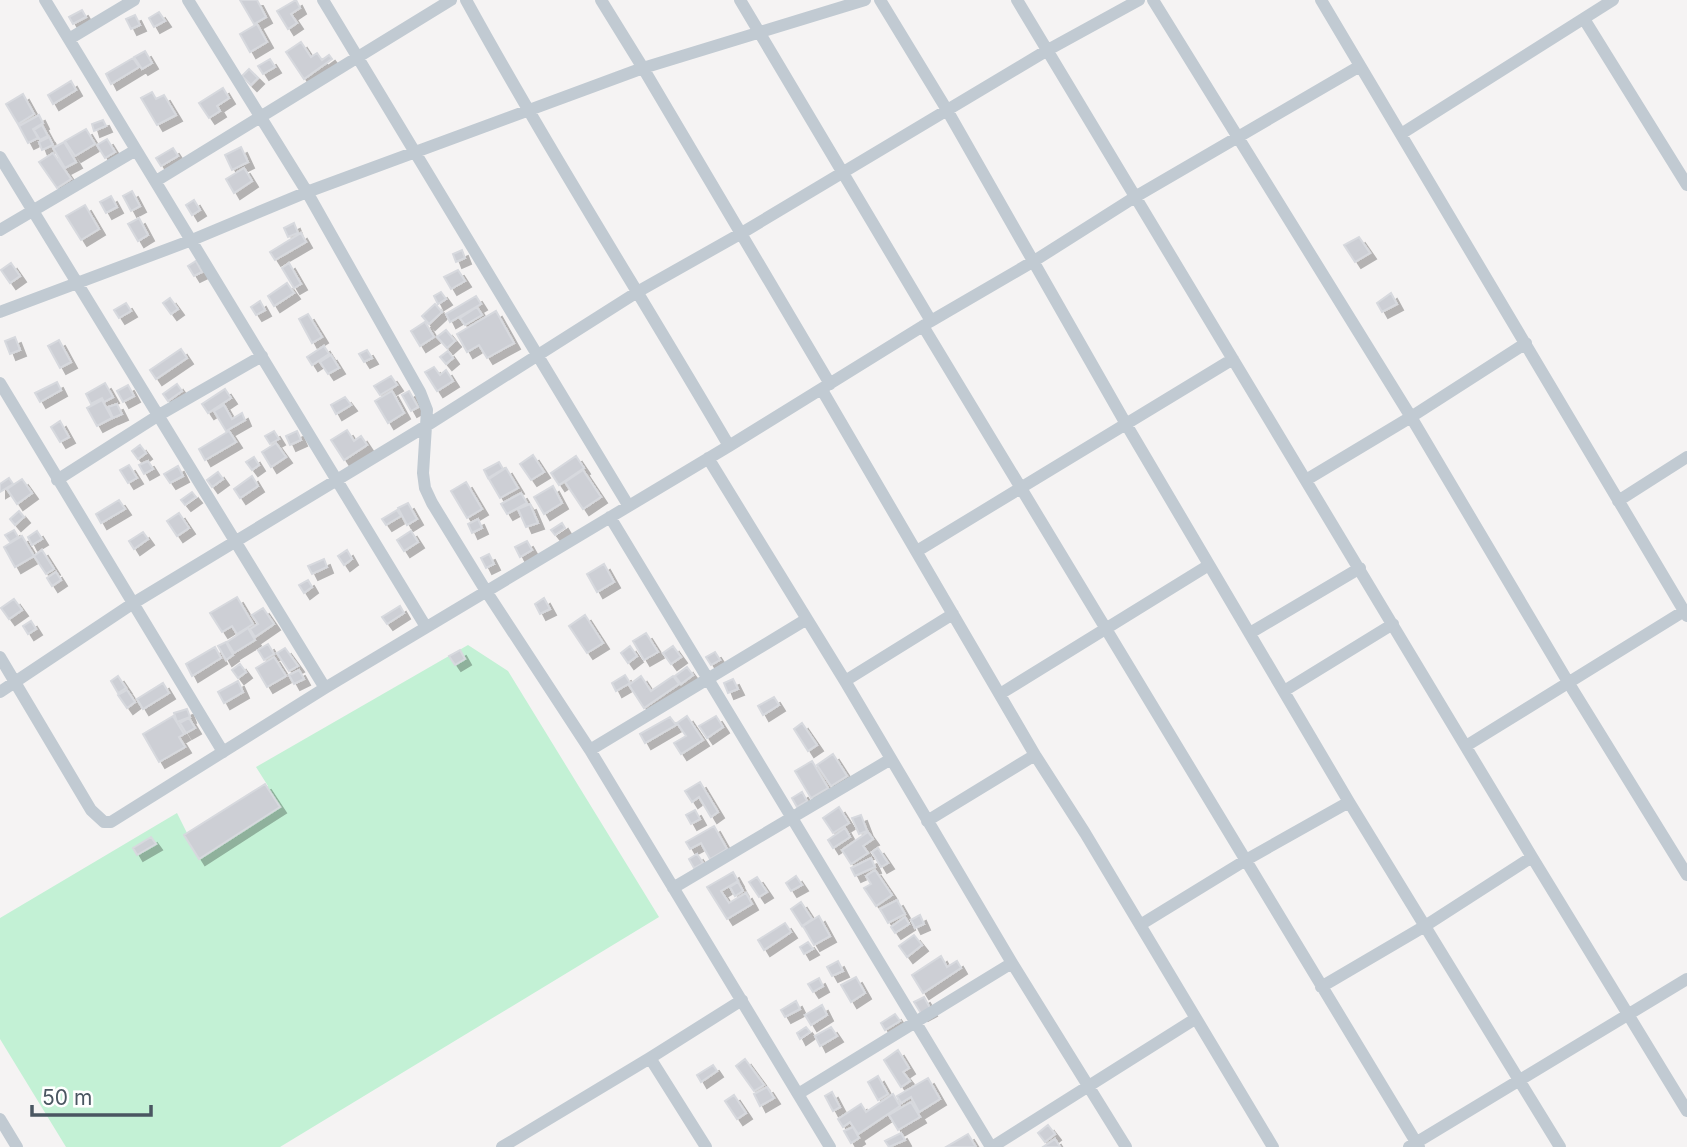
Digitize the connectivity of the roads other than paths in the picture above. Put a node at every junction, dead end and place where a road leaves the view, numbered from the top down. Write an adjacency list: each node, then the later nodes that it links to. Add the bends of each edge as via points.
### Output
1 (45, 0): 18 (street)
2 (134, 0): 18 (street)
3 (188, 0): 25 (street)
4 (323, 0): 20 (street)
5 (451, 0): 20 (street)
6 (466, 0): 24 (street)
7 (601, 0): 22 (street)
8 (740, 0): 17 (street)
9 (865, 0): 17 (street)
10 (880, 0): 23 (street)
11 (1017, 0): 19 (street)
12 (1139, 0): 19 (street)
13 (1153, 0): 27 (street)
14 (1321, 0): 21 (street)
15 (1613, 0): 16 (street)
16 (1584, 19): 26 (street); 33 (street)
17 (761, 34): 22 (street); 31 (street)
18 (69, 39): 28 (street)
19 (1046, 51): 23 (street); 35 (street)
20 (358, 57): 25 (street); 29 (street)
21 (1360, 66): 26 (street); 27 (street)
22 (643, 68): 24 (street); 38 (street)
23 (947, 110): 31 (street); 40 (street)
24 (527, 111): 29 (street); 42 (street)
25 (260, 119): 32 (street); 34 (street)
26 (1401, 134): 45 (street)
27 (1237, 137): 35 (street); 52 (street)
28 (136, 150): 32 (street); 36 (street)
29 (414, 152): 34 (street); 46 (street)
30 (0, 156): 36 (street)
31 (844, 172): 38 (street); 44 (street)
32 (156, 181): 39 (street)
33 (1687, 186)
34 (307, 192): 39 (street); 54 (street, via 420,392 427,410)
35 (1135, 197): 40 (street); 48 (street)
36 (34, 210): 37 (street); 41 (street)
37 (0, 230)
38 (740, 234): 42 (street); 50 (street)
39 (192, 240): 41 (street); 47 (street)
40 (1034, 261): 44 (street); 53 (street)
41 (78, 282): 43 (street); 51 (street)
42 (639, 291): 46 (street); 55 (street)
43 (0, 312)
44 (927, 323): 50 (street); 61 (street)
45 (1526, 343): 52 (street); 62 (street)
46 (538, 355): 54 (street); 63 (street)
47 (262, 356): 51 (street); 60 (street)
48 (1233, 359): 53 (street); 59 (street)
49 (0, 383): 58 (street)
50 (826, 387): 55 (street); 66 (street)
51 (159, 415): 58 (street); 65 (street)
52 (1411, 417): 59 (street); 82 (street)
53 (1126, 424): 61 (street); 67 (street)
54 (426, 426): 60 (street); 69 (street, via 425,488)
55 (729, 446): 57 (street)
56 (1687, 457): 62 (street)
57 (708, 458): 63 (street); 73 (street)
58 (57, 480): 70 (street)
59 (1306, 480): 68 (street)
60 (335, 481): 65 (street); 75 (street)
61 (1020, 488): 66 (street); 76 (street)
62 (1618, 501): 71 (street)
63 (628, 505): 64 (street)
64 (610, 517): 69 (street); 79 (street)
65 (234, 541): 70 (street); 83 (street)
66 (918, 551): 72 (street)
67 (1209, 565): 76 (street); 77 (street)
68 (1360, 568): 74 (street); 77 (street)
69 (486, 591): 75 (street); 88 (street)
70 (132, 604): 81 (street); 89 (street)
71 (1686, 613): 82 (street)
72 (953, 614): 80 (street); 86 (street)
73 (807, 619): 79 (street); 80 (street)
74 (1393, 624): 84 (street); 87 (street)
75 (426, 627): 83 (street)
76 (1106, 628): 86 (street); 96 (street)
77 (1250, 633): 84 (street)
78 (0, 657): 81 (street)
79 (707, 678): 88 (street); 93 (street)
80 (845, 681): 91 (street)
81 (15, 682): 85 (street); 89 (street, via 86,802 104,822 111,822)
82 (1568, 682): 87 (street); 97 (street)
83 (324, 688): 89 (street)
84 (1284, 691): 92 (street)
85 (0, 692)
86 (1000, 694): 90 (street)
87 (1466, 746): 95 (street)
88 (590, 750): 98 (street)
89 (223, 752)
90 (1035, 755): 94 (street); 99 (street)
91 (891, 759): 93 (street); 94 (street)
92 (1349, 802): 96 (street); 100 (street)
93 (791, 818): 98 (street); 107 (street)
94 (927, 821): 101 (street)
95 (1532, 858): 100 (street); 105 (street)
96 (1246, 860): 99 (street); 103 (street)
97 (1687, 875)
98 (673, 888): 104 (street)
99 (1140, 925): 106 (street)
100 (1425, 926): 103 (street); 109 (street)
101 (1012, 963): 107 (street); 110 (street)
102 (1687, 979): 105 (street)
103 (1321, 987): 114 (street)
104 (742, 1000): 108 (street); 111 (street)
105 (1629, 1013): 109 (street); 112 (street)
106 (1195, 1019): 110 (street); 121 (street)
107 (915, 1023): 111 (street); 119 (street)
108 (650, 1058): 116 (street); 117 (street)
109 (1521, 1081): 114 (street); 122 (street)
110 (1088, 1085): 119 (street); 120 (street)
111 (798, 1094): 118 (street)
112 (1687, 1111)
113 (0, 1119): 115 (street)
114 (1415, 1145)
115 (17, 1147)
116 (502, 1147)
117 (706, 1147)
118 (830, 1147)
119 (991, 1147)
120 (1126, 1147)
121 (1273, 1147)
122 (1560, 1147)

